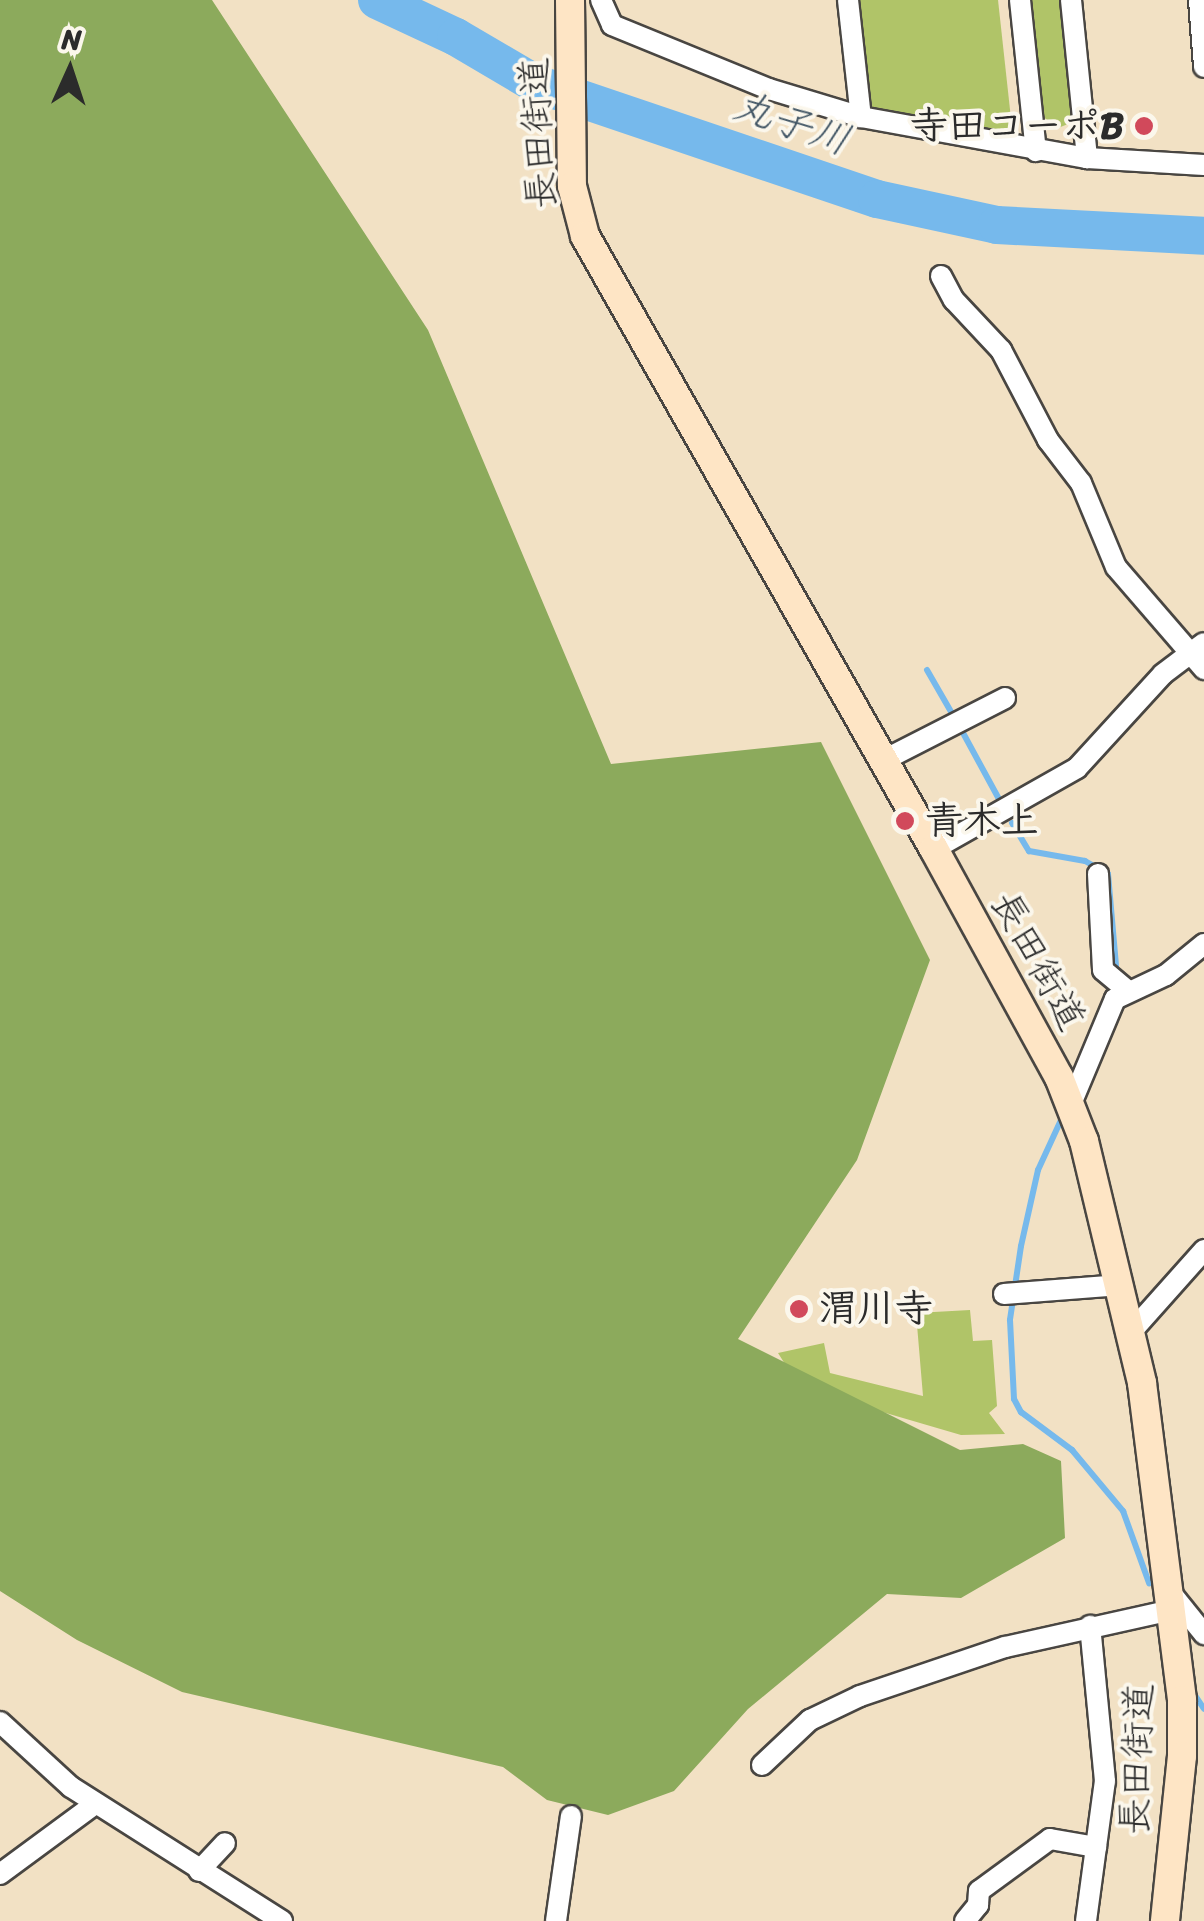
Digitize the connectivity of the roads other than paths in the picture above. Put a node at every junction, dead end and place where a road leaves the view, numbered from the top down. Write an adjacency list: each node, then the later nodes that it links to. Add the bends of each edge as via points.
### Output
1 (570, 0): 15 (main road, 長田街道, via 572,186 585,236)
2 (601, 0): 8 (street, via 612,25 769,89)
3 (848, 0): 8 (street)
4 (1020, 0): 9 (street)
5 (1071, 0): 10 (street)
6 (1198, 0): 7 (street)
7 (1204, 67)
8 (861, 116): 9 (street)
9 (1036, 151): 10 (street)
10 (1087, 158): 11 (street)
11 (1204, 165)
12 (940, 276): 13 (street, via 1001,350 1048,440 1081,483 1122,576)
13 (1200, 655): 16 (street, via 1163,674 1076,768)
14 (1005, 698): 15 (street)
15 (884, 760): 16 (main road, 長田街道)
16 (934, 848): 20 (main road, 長田街道)
17 (1098, 874): 19 (street, via 1102,970)
18 (1204, 944): 19 (street, via 1166,975)
19 (1127, 990): 20 (street, via 1115,999)
20 (1071, 1104): 22 (main road, 長田街道)
21 (1204, 1250): 24 (street)
22 (1121, 1285): 23 (street); 24 (main road, 長田街道)
23 (1014, 1293)
24 (1131, 1332): 25 (main road, 長田街道)
25 (1171, 1600): 26 (street); 27 (street); 40 (main road, 長田街道, via 1182,1756)
26 (1090, 1626): 29 (street, via 860,1696 810,1720); 33 (street, via 1105,1752)
27 (1204, 1634)
28 (0, 1722): 30 (street, via 52,1774)
29 (762, 1765)
30 (95, 1804): 34 (street); 35 (street)
31 (571, 1816): 37 (street)
32 (225, 1843): 34 (street)
33 (1096, 1847): 38 (street, via 1050,1838 978,1891 978,1905); 39 (street)
34 (199, 1870): 36 (street)
35 (0, 1874)
36 (266, 1917)
37 (556, 1921)
38 (966, 1921)
39 (1086, 1921)
40 (1165, 1921)

